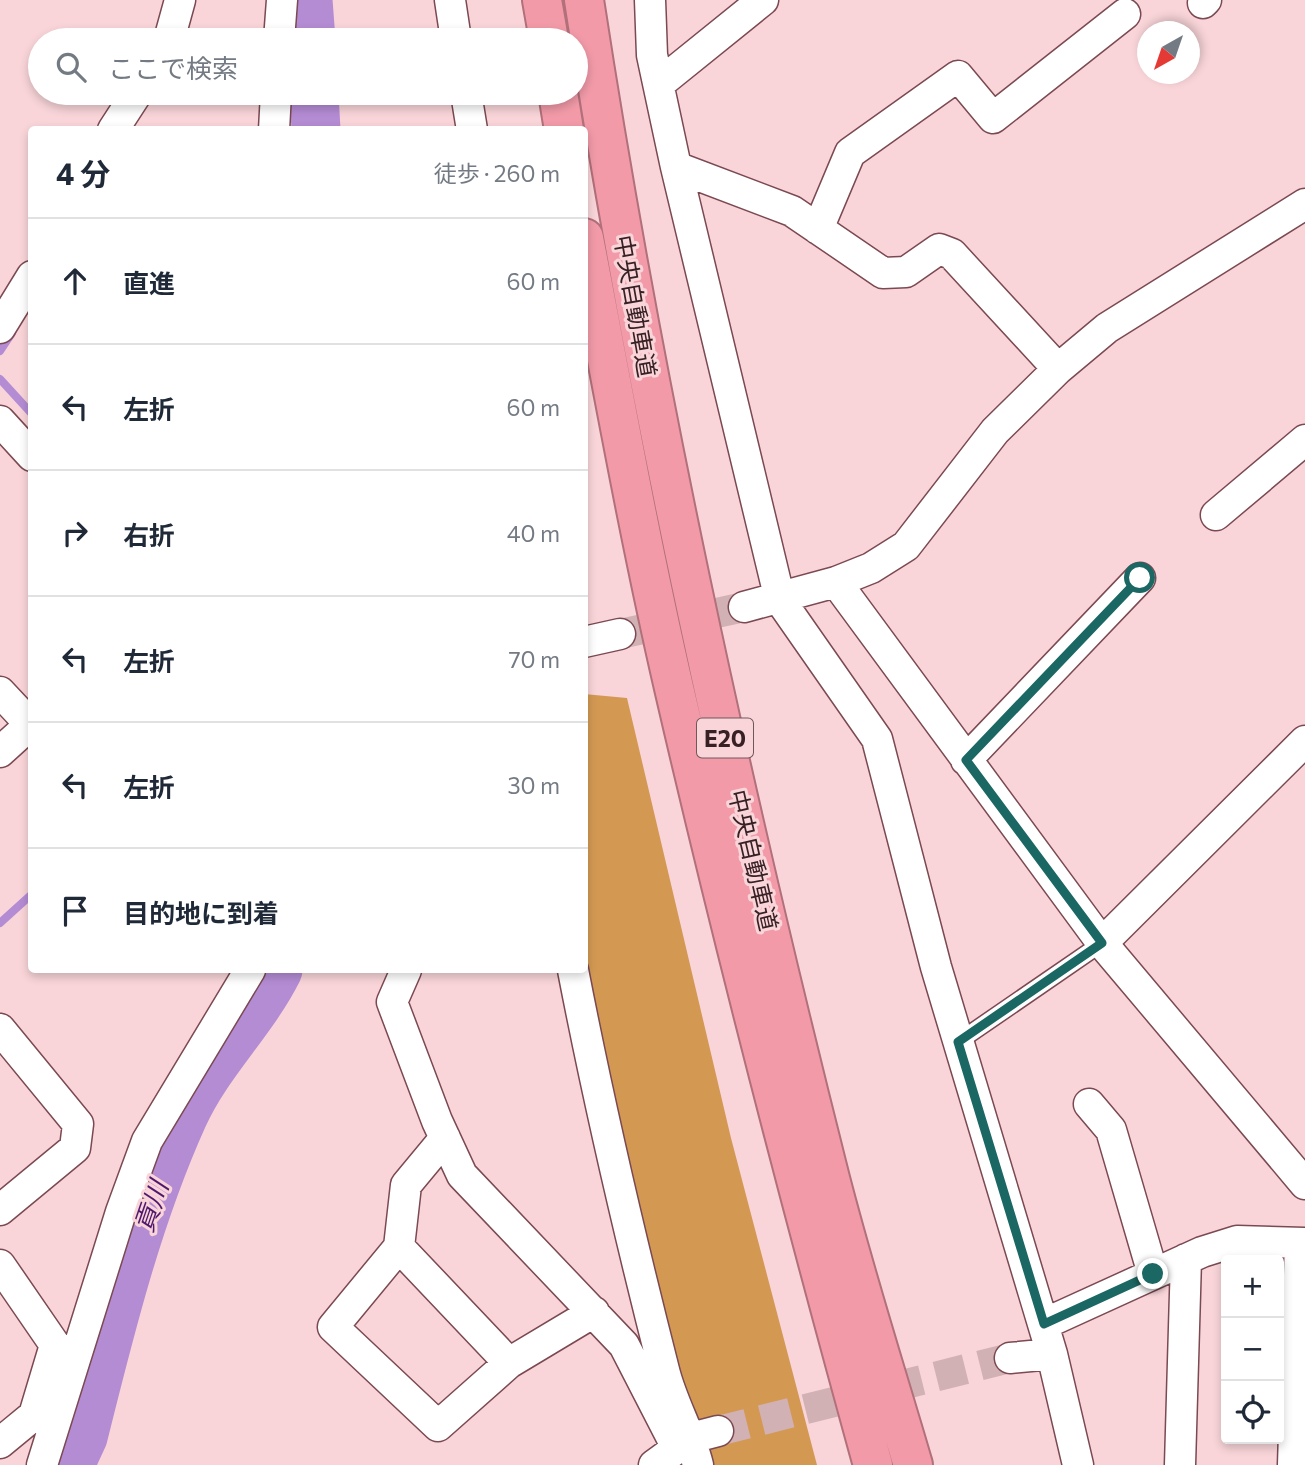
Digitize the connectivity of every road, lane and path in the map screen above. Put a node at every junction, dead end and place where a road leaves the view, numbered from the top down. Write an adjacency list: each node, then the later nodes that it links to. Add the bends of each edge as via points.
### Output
1 (180, 0): 9 (street)
2 (282, 0): 10 (street)
3 (450, 0): 11 (street)
4 (542, 0): 12 (highway)
5 (584, 0): 70 (highway, 中央自動車道 / E20, via 660,432 713,684 828,1171)
6 (650, 0): 13 (street, via 652,55)
7 (763, 0): 13 (street)
8 (1125, 14): 24 (street, via 993,118 958,76 850,153)
9 (172, 28)
10 (280, 28)
11 (454, 28)
12 (547, 28)
13 (659, 84): 22 (street)
14 (129, 105): 18 (street)
15 (275, 105): 19 (street)
16 (468, 105): 20 (street)
17 (560, 105): 21 (highway)
18 (116, 126)
19 (274, 126)
20 (471, 126)
21 (563, 126)
22 (676, 167): 24 (street, via 792,211); 35 (street)
23 (1305, 204): 28 (street, via 1107,328)
24 (818, 229): 28 (street, via 883,273 906,272 939,249 952,254)
25 (588, 259): 69 (highway, 中央自動車道 / E20, via 693,769 793,1177)
26 (28, 282): 27 (street)
27 (0, 328)
28 (1058, 369): 34 (street, via 995,431 906,546 871,568)
29 (0, 421): 31 (street)
30 (1305, 440): 32 (street)
31 (28, 452)
32 (1216, 514)
33 (1140, 578): 44 (street)
34 (836, 582): 35 (street); 44 (street)
35 (780, 600): 36 (street); 50 (street, via 877,739)
36 (744, 607)
37 (620, 634): 38 (street)
38 (588, 641)
39 (0, 692): 40 (street)
40 (28, 720)
41 (28, 726): 43 (street)
42 (1305, 741): 45 (street)
43 (0, 752)
44 (966, 760): 45 (street)
45 (1102, 943): 50 (lane); 53 (street)
46 (248, 973): 68 (street, via 147,1141)
47 (405, 973): 52 (street, via 392,1002)
48 (574, 973): 67 (street, via 603,1124)
49 (0, 1029): 55 (street, via 78,1124 75,1148)
50 (958, 1042): 62 (street)
51 (1089, 1104): 60 (street, via 1111,1130)
52 (445, 1138): 57 (street, via 407,1185); 61 (street, via 462,1175)
53 (1295, 1153): 54 (street)
54 (1305, 1184)
55 (0, 1210)
56 (1303, 1243): 58 (street, via 1237,1241); 73 (street)
57 (398, 1247): 65 (street); 65 (street, via 332,1327 438,1426)
58 (1186, 1259): 60 (street); 72 (street)
59 (0, 1265): 66 (street, via 55,1345 34,1415)
60 (1153, 1274): 62 (street)
61 (594, 1312): 65 (street); 67 (street, via 624,1345)
62 (1044, 1324): 63 (street)
63 (1052, 1354): 64 (street); 71 (street)
64 (1010, 1358)
65 (509, 1363)
66 (0, 1443)
67 (688, 1449)
68 (42, 1465)
69 (873, 1465)
70 (913, 1465)
71 (1078, 1465)
72 (1180, 1465)
73 (1293, 1465)

